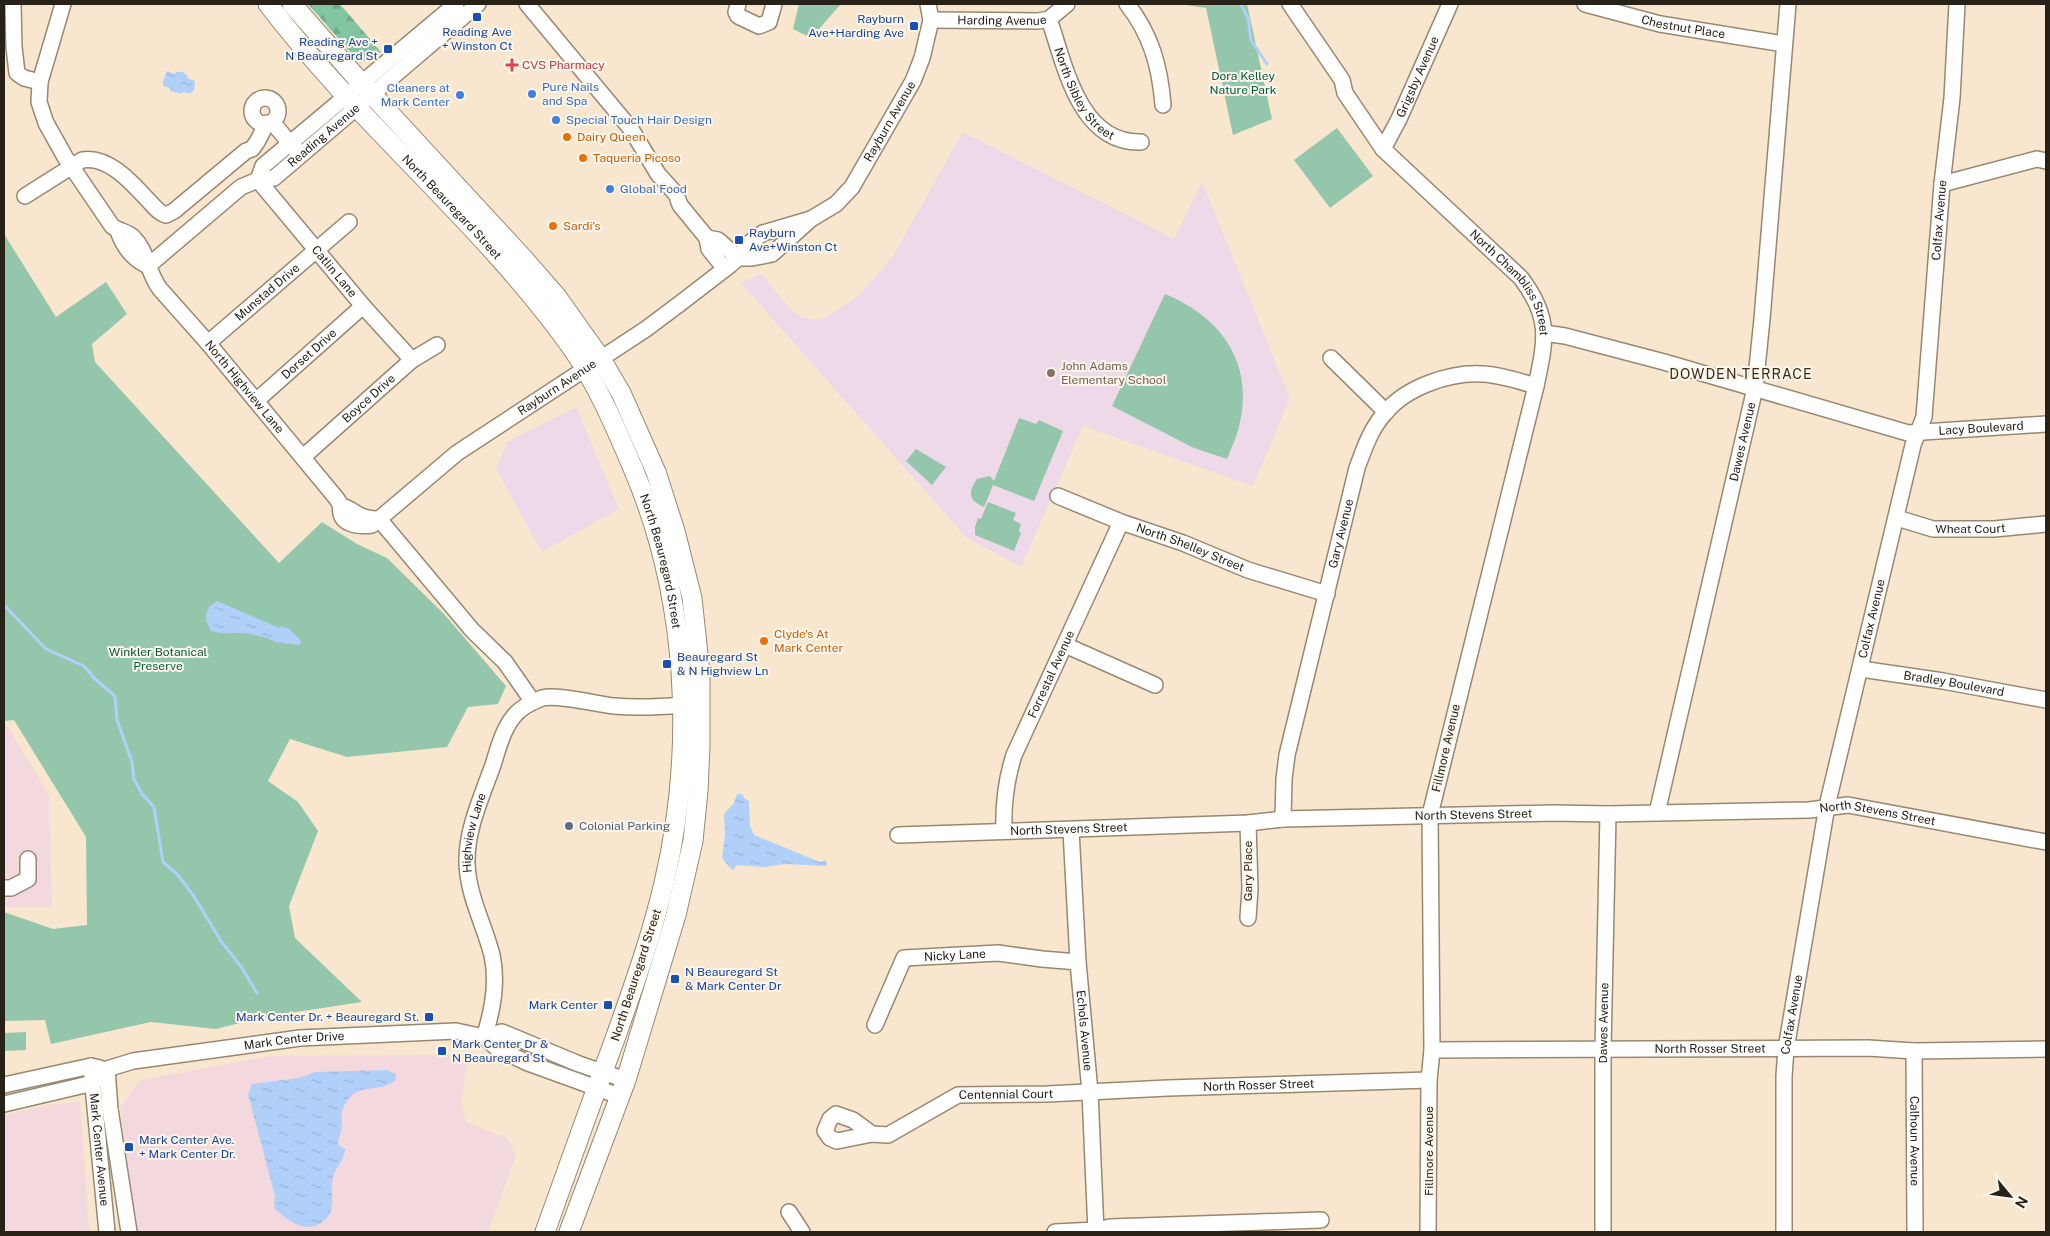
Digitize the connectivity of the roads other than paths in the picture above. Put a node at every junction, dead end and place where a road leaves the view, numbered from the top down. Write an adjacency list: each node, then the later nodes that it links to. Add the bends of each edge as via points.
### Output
1 (13, 4): 22 (street, via 17,72 24,78)
2 (63, 4): 22 (street, North Highview Lane)
3 (268, 4): 24 (main road, North Beauregard Street)
4 (292, 4): 23 (main road, North Beauregard Street)
5 (456, 4): 23 (street, Reading Avenue)
6 (478, 4): 23 (street, Reading Avenue)
7 (527, 4): 37 (street, via 631,129 658,174)
8 (738, 4): 9 (street, via 738,16 759,26 769,22)
9 (774, 4)
10 (928, 4): 20 (street, Rayburn Avenue)
11 (1067, 4): 19 (street, Harding Avenue)
12 (1127, 4): 25 (street, via 1152,47)
13 (1290, 4): 28 (street, North Chambliss Street, via 1342,80 1345,93)
14 (1450, 4): 28 (street, Grigsby Avenue)
15 (1585, 4): 18 (street, Chestnut Place)
16 (1788, 4): 21 (street, Dawes Avenue)
17 (1958, 4): 33 (street, Colfax Avenue)
18 (1602, 6): 21 (street, Chestnut Place, via 1660,24)
19 (1049, 18): 20 (street, Harding Avenue, via 1038,21); 26 (street, North Sibley Street, via 1080,106 1092,121 1115,138 1128,143)
20 (931, 20): 35 (street, Rayburn Avenue, via 913,81 861,174 836,204)
21 (1784, 44): 51 (street, Dawes Avenue)
22 (40, 82): 31 (street, North Highview Lane, via 38,93 42,112)
23 (366, 88): 24 (street, Reading Avenue); 47 (main road, North Beauregard Street, via 557,297)
24 (352, 101): 27 (street, Reading Avenue); 29 (street, Reading Avenue); 49 (main road, North Beauregard Street, via 507,266 573,349)
25 (1163, 105)
26 (1142, 142)
27 (290, 143): 29 (street); 31 (street, via 266,122 245,146 246,151 166,215 112,167 90,158); 32 (street, Reading Avenue, via 263,166)
28 (1383, 149): 43 (street, North Chambliss Street, via 1521,278 1536,301)
29 (301, 155): 32 (street, Reading Avenue, via 274,178)
30 (2046, 161): 33 (street, via 2037,159)
31 (72, 167): 34 (street); 40 (street, North Highview Lane, via 118,231 122,243 138,262)
32 (258, 180): 38 (street, Catlin Lane); 40 (street, Reading Avenue, via 241,187)
33 (1942, 184): 55 (street, Colfax Avenue, via 1924,417)
34 (25, 196)
35 (811, 219): 39 (street, Rayburn Avenue, via 763,233 748,244); 39 (street, Rayburn Avenue, via 772,254)
36 (348, 222): 38 (street, Munstad Drive)
37 (706, 238): 39 (street, via 718,240); 41 (street, via 709,249)
38 (317, 249): 42 (street, Catlin Lane); 44 (street, Munstad Drive)
39 (738, 258): 41 (street, Rayburn Avenue)
40 (148, 266): 44 (street, North Highview Lane, via 160,289)
41 (724, 269): 47 (street, Rayburn Avenue)
42 (363, 306): 48 (street, Catlin Lane); 52 (street, Dorset Drive)
43 (1544, 333): 50 (street, Fillmore Avenue); 51 (street, North Chambliss Street)
44 (208, 343): 52 (street, North Highview Lane)
45 (437, 344): 48 (street, Boyce Drive)
46 (1331, 358): 53 (street)
47 (601, 359): 49 (street, Rayburn Avenue); 98 (main road, North Beauregard Street, via 621,393 647,450 675,531 692,598 700,673 700,747 693,841 676,915)
48 (412, 360): 56 (street, Boyce Drive)
49 (585, 369): 59 (street, Rayburn Avenue, via 458,453); 68 (main road, North Beauregard Street, via 618,433 648,503 674,615)
50 (1536, 386): 53 (street, Gary Avenue, via 1483,374 1461,375 1407,394); 72 (street, Fillmore Avenue)
51 (1754, 388): 55 (street, North Chambliss Street, via 1892,429); 70 (street, Dawes Avenue)
52 (256, 401): 56 (street, North Highview Lane)
53 (1386, 412): 62 (street, Gary Avenue, via 1367,443 1357,468)
54 (2046, 424): 55 (street, Lacy Boulevard)
55 (1918, 432): 58 (street, Colfax Avenue)
56 (303, 457): 59 (street, North Highview Lane, via 341,506 358,516)
57 (1058, 496): 60 (street, North Shelley Street)
58 (1897, 518): 61 (street, Wheat Court, via 1933,529 1994,530); 64 (street, Colfax Avenue)
59 (379, 519): 67 (street, via 472,630 505,662)
60 (1121, 522): 62 (street, North Shelley Street, via 1248,570); 63 (street, Forrestal Avenue)
61 (2046, 524)
62 (1327, 594): 73 (street, Gary Avenue, via 1287,755)
63 (1065, 645): 65 (street); 76 (street, Forrestal Avenue, via 1008,773)
64 (1861, 669): 66 (street, Bradley Boulevard); 69 (street, Colfax Avenue)
65 (1155, 685)
66 (2046, 700)
67 (534, 702): 68 (street, Highview Lane, via 545,698 615,706); 84 (street, Highview Lane, via 513,717 502,740 472,825 468,851 469,881 492,956 495,983)
68 (682, 705): 94 (main road, North Beauregard Street, via 678,800 665,879 643,959)
69 (1827, 806): 70 (street, North Stevens Street, via 1809,810); 78 (street, North Stevens Street, via 1848,805); 86 (street, Colfax Avenue)
70 (1657, 813): 71 (street, North Stevens Street)
71 (1608, 814): 72 (street, North Stevens Street); 85 (street, Dawes Avenue)
72 (1430, 815): 73 (street, North Stevens Street); 88 (street, Fillmore Avenue)
73 (1283, 819): 74 (street, North Stevens Street)
74 (1248, 823): 75 (street, North Stevens Street); 81 (street, Gary Place)
75 (1071, 830): 76 (street, North Stevens Street); 82 (street, Echols Avenue)
76 (1004, 831): 77 (street, North Stevens Street)
77 (898, 835)
78 (2046, 842)
79 (28, 858): 80 (street, via 28,879)
80 (4, 888)
81 (1248, 918)
82 (1078, 962): 83 (street, Nicky Lane, via 998,953 904,958); 99 (street, Echols Avenue)
83 (875, 1025)
84 (484, 1036): 91 (street, Mark Center Drive, via 456,1031 300,1038 133,1061); 94 (street, Mark Center Drive, via 502,1032)
85 (1603, 1049): 86 (street, North Rosser Street); 88 (street, North Rosser Street); 112 (street, Dawes Avenue)
86 (1786, 1049): 89 (street, North Rosser Street); 113 (street, Colfax Avenue)
87 (2046, 1049): 89 (street, North Rosser Street)
88 (1432, 1050): 95 (street, Fillmore Avenue)
89 (1914, 1050): 114 (street, Calhoun Avenue)
90 (91, 1066): 91 (street, Mark Center Drive); 93 (street, Mark Center Drive); 96 (street, Mark Center Avenue)
91 (107, 1069): 96 (street, Mark Center Drive); 106 (street, Mark Center Avenue)
92 (4, 1076): 93 (street, Mark Center Drive)
93 (29, 1079): 97 (street, Mark Center Drive)
94 (600, 1080): 98 (street, Mark Center Drive); 107 (main road, North Beauregard Street)
95 (1429, 1080): 99 (street, North Rosser Street); 111 (street, Fillmore Avenue)
96 (92, 1083): 100 (street, Mark Center Drive); 105 (street, Mark Center Avenue)
97 (4, 1085)
98 (622, 1088): 108 (main road, North Beauregard Street)
99 (1090, 1092): 101 (street, Centennial Court, via 958,1095 888,1135); 104 (street, Echols Avenue)
100 (4, 1104)
101 (872, 1134)
102 (789, 1212): 109 (street)
103 (1321, 1220): 104 (street, via 1110,1227)
104 (1096, 1231): 110 (street)
105 (107, 1232)
106 (129, 1232)
107 (545, 1232)
108 (569, 1232)
109 (802, 1232)
110 (1055, 1232)
111 (1428, 1232)
112 (1603, 1232)
113 (1784, 1232)
114 (1916, 1232)

